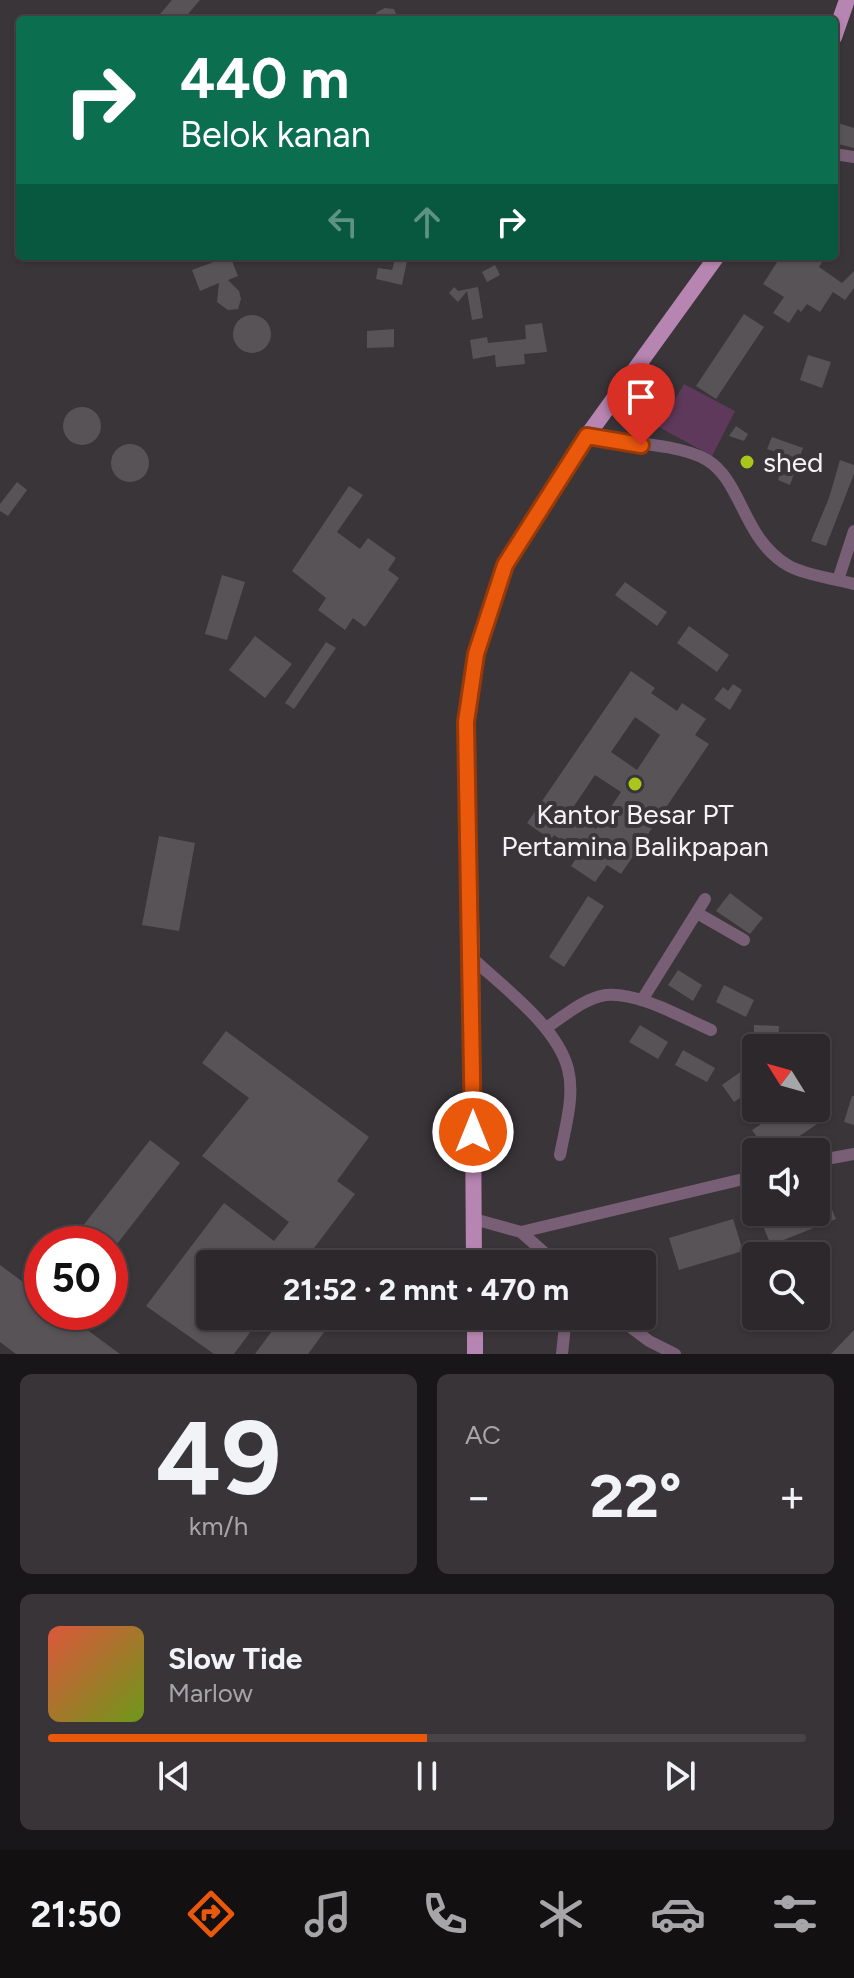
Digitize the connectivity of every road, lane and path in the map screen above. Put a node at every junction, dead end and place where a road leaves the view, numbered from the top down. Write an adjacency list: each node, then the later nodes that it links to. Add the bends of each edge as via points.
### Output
1 (847, 0): 2 (main road)
2 (838, 26)
3 (714, 260): 4 (main road)
4 (587, 436): 6 (street, via 707,460 723,474 766,548 788,565); 11 (main road, via 505,565 476,654 466,722)
5 (854, 531): 6 (street)
6 (838, 580): 7 (street)
7 (854, 584)
8 (705, 899): 9 (street)
9 (697, 913): 10 (street); 12 (street)
10 (744, 940)
11 (472, 958): 13 (street); 19 (main road)
12 (642, 1000): 13 (street, via 606,995); 14 (street)
13 (546, 1028): 16 (street, via 568,1070 568,1115)
14 (711, 1030)
15 (854, 1154): 17 (street)
16 (560, 1155)
17 (830, 1158)
18 (742, 1179): 20 (street)
19 (474, 1219): 20 (street); 21 (main road)
20 (521, 1232): 22 (street)
21 (474, 1250)
22 (541, 1250)
23 (475, 1330): 26 (main road)
24 (565, 1330): 27 (street)
25 (634, 1330): 28 (street)
26 (475, 1354)
27 (562, 1354)
28 (675, 1354)

